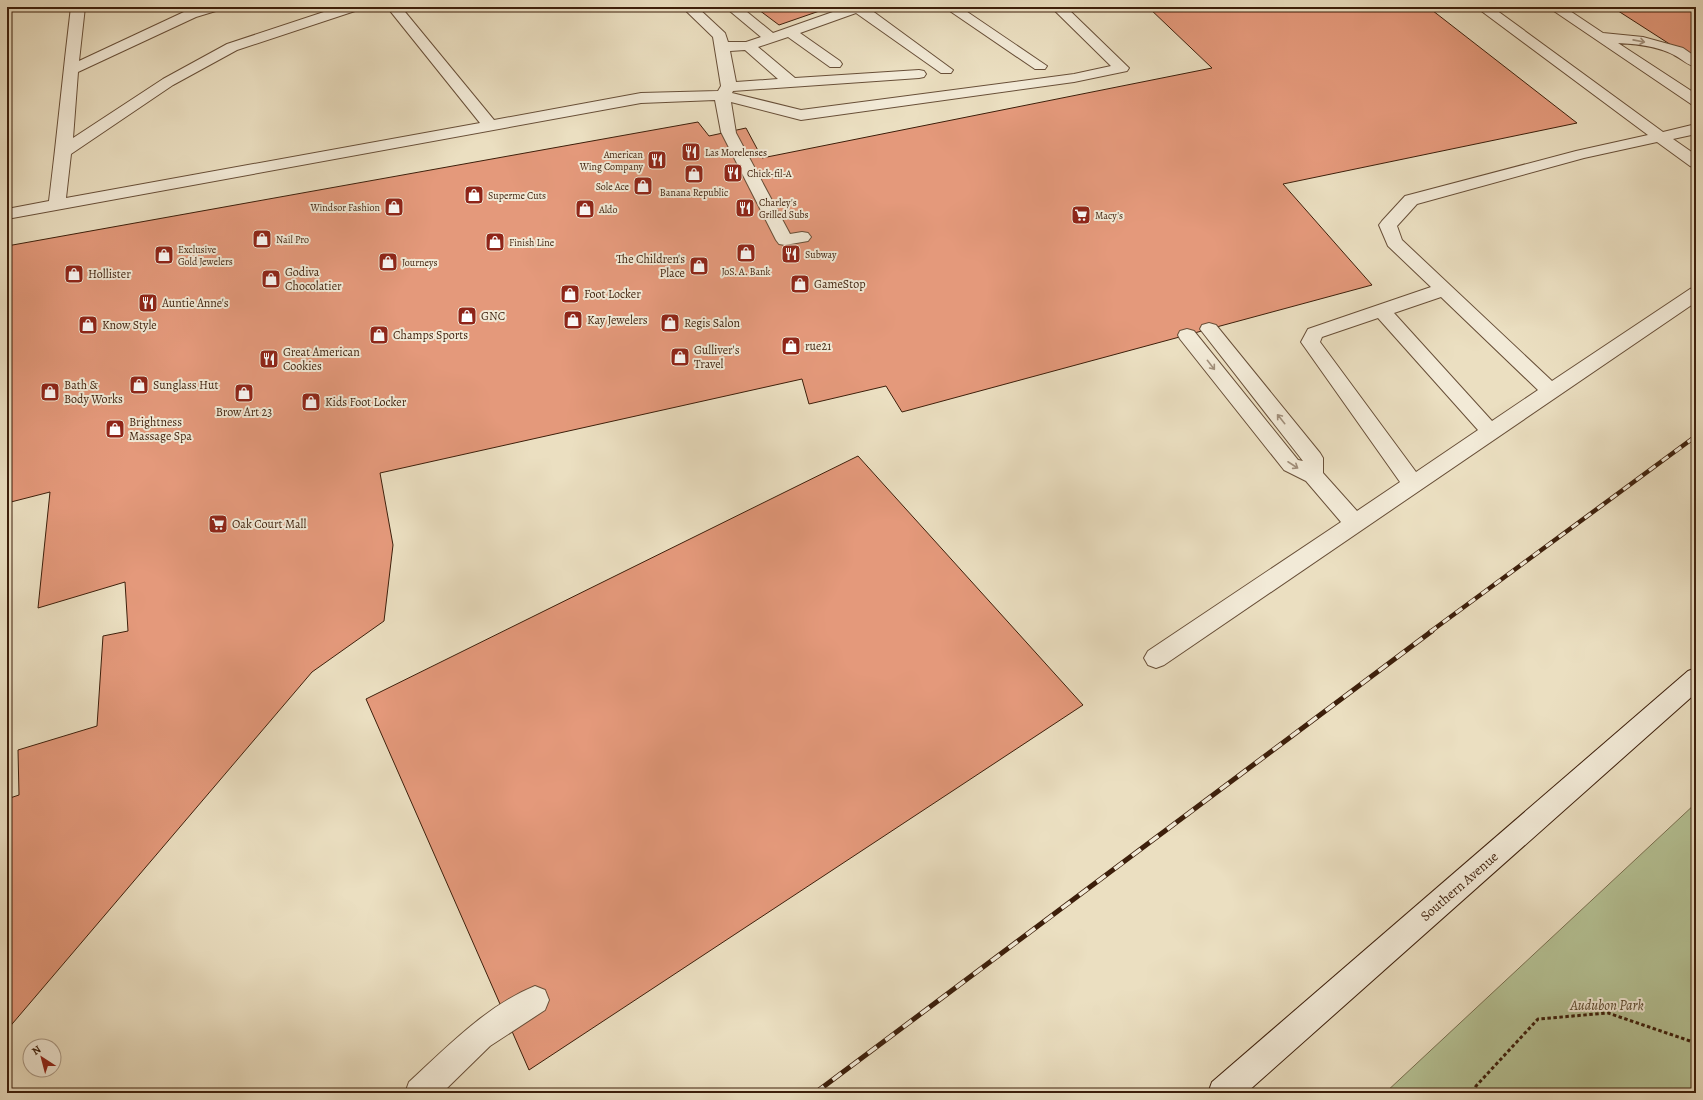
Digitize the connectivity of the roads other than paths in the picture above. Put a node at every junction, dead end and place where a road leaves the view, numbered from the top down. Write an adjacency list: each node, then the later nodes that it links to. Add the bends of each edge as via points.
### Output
1 (78, 7): 20 (street)
2 (214, 7): 20 (street, via 191,14)
3 (353, 7): 29 (street, via 232,47 168,82)
4 (394, 7): 26 (street)
5 (689, 7): 16 (street, via 720,36)
6 (732, 7): 14 (street)
7 (859, 7): 12 (street); 21 (street)
8 (951, 7): 19 (street)
9 (1058, 7): 24 (street, via 1122,68 1074,78 801,115)
10 (1483, 7): 28 (street)
11 (1555, 7): 13 (street)
12 (790, 32): 14 (street); 18 (street)
13 (1600, 37): 17 (street, one-way to 17, via 1638,40 1678,51); 25 (street)
14 (771, 38): 15 (street)
15 (748, 46): 16 (street); 23 (street)
16 (722, 48): 24 (street)
17 (1696, 63)
18 (835, 64)
19 (1040, 66)
20 (71, 70): 29 (street)
21 (946, 70)
22 (918, 74): 23 (street)
23 (792, 83): 24 (street)
24 (725, 91): 26 (street, via 642,98); 33 (street, via 730,134 785,240)
25 (1696, 101)
26 (491, 126): 31 (street)
27 (1696, 129): 28 (street)
28 (1659, 136): 30 (street); 34 (street, via 1411,200 1388,225 1394,242)
29 (63, 152): 31 (street)
30 (1696, 163)
31 (57, 205): 32 (street)
32 (7, 214)
33 (802, 237)
34 (1444, 289): 36 (street); 39 (street)
35 (1696, 292): 39 (street)
36 (1381, 310): 40 (street); 42 (street, via 1315,332 1310,342)
37 (1209, 329): 41 (street, one-way to 37, via 1313,458)
38 (1187, 335): 41 (street, one-way to 41, via 1291,465)
39 (1551, 390): 40 (street)
40 (1490, 431): 42 (street)
41 (1313, 475): 43 (street)
42 (1413, 484): 43 (street)
43 (1355, 523): 44 (street)
44 (1156, 658)
45 (1696, 678): 48 (street, Southern Avenue)
46 (535, 1000): 47 (street, via 480,1036)
47 (420, 1093)
48 (1223, 1093)

